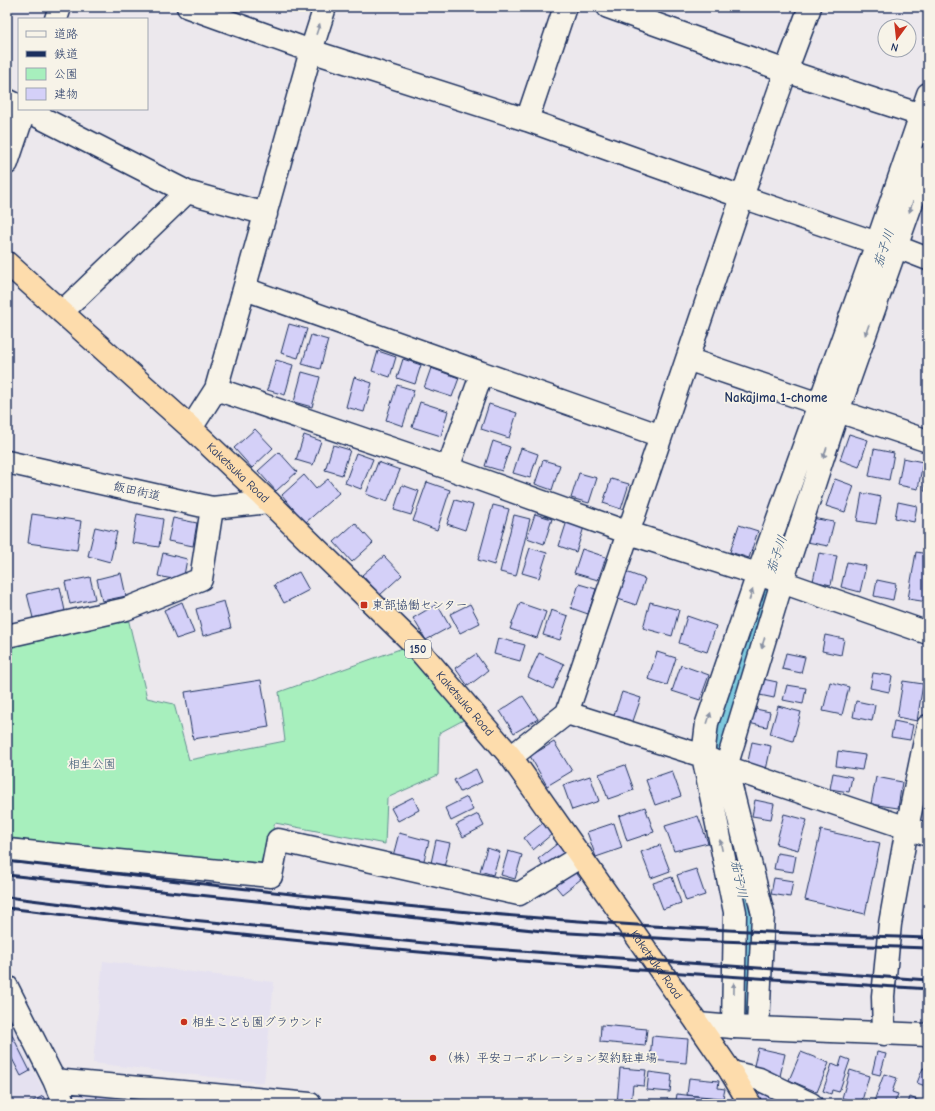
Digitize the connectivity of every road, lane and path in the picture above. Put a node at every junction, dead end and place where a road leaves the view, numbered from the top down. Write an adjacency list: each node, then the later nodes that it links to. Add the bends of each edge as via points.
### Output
1 (60, 7): 7 (street)
2 (188, 7): 8 (street)
3 (326, 7): 8 (street, one-way to 3)
4 (565, 7): 14 (street)
5 (608, 7): 9 (street)
6 (810, 7): 9 (street)
7 (56, 18)
8 (311, 51): 14 (street); 19 (street)
9 (786, 71): 13 (street); 18 (street)
10 (928, 94): 13 (street)
11 (19, 110): 16 (street)
12 (26, 110): 17 (street)
13 (921, 115): 20 (street)
14 (527, 120): 18 (street)
15 (928, 157): 20 (street, one-way to 20)
16 (7, 163)
17 (187, 192): 19 (street); 24 (street)
18 (742, 197): 20 (street); 25 (street)
19 (266, 214): 23 (street)
20 (887, 245): 21 (street); 28 (street)
21 (928, 259)
22 (7, 263): 24 (highway, Kaketsuka Road / 150)
23 (245, 290): 26 (street); 27 (street)
24 (62, 312): 29 (highway, Kaketsuka Road / 150)
25 (688, 359): 28 (street); 30 (street)
26 (482, 373): 30 (street); 33 (street)
27 (216, 389): 29 (street); 33 (street)
28 (829, 408): 31 (street); 37 (street); 38 (street, one-way to 38)
29 (190, 428): 34 (highway, Kaketsuka Road / 150)
30 (661, 436): 36 (street)
31 (928, 441)
32 (7, 462): 35 (street, 飯田街道)
33 (448, 468): 36 (street)
34 (269, 502): 35 (street, 飯田街道); 44 (highway, Kaketsuka Road / 150, via 412,642)
35 (212, 508): 40 (street, via 201,579 126,609)
36 (628, 533): 37 (street); 41 (street)
37 (758, 574): 38 (street); 43 (street, one-way to 37, via 707,723)
38 (782, 582): 39 (street); 45 (street, one-way to 45)
39 (928, 633)
40 (7, 636)
41 (567, 713): 43 (street); 44 (street)
42 (928, 726): 46 (street)
43 (703, 756): 45 (street); 52 (street, one-way to 43, via 735,912)
44 (511, 757): 49 (highway, Kaketsuka Road / 150)
45 (726, 767): 46 (street); 53 (street, via 763,914)
46 (908, 828): 47 (street); 54 (street, via 890,924 883,996)
47 (928, 836)
48 (7, 850): 49 (street, via 271,876 278,840 519,894)
49 (581, 856): 51 (highway, Kaketsuka Road / 150)
50 (7, 987): 57 (street)
51 (698, 1024): 52 (street); 56 (highway, Kaketsuka Road / 150)
52 (733, 1027): 53 (street)
53 (758, 1027): 54 (street)
54 (884, 1034): 55 (street)
55 (928, 1035)
56 (731, 1072): 60 (highway, Kaketsuka Road / 150); 61 (street, via 759,1079)
57 (54, 1080): 58 (street); 59 (street)
58 (64, 1104)
59 (310, 1104)
60 (750, 1104)
61 (811, 1104)

